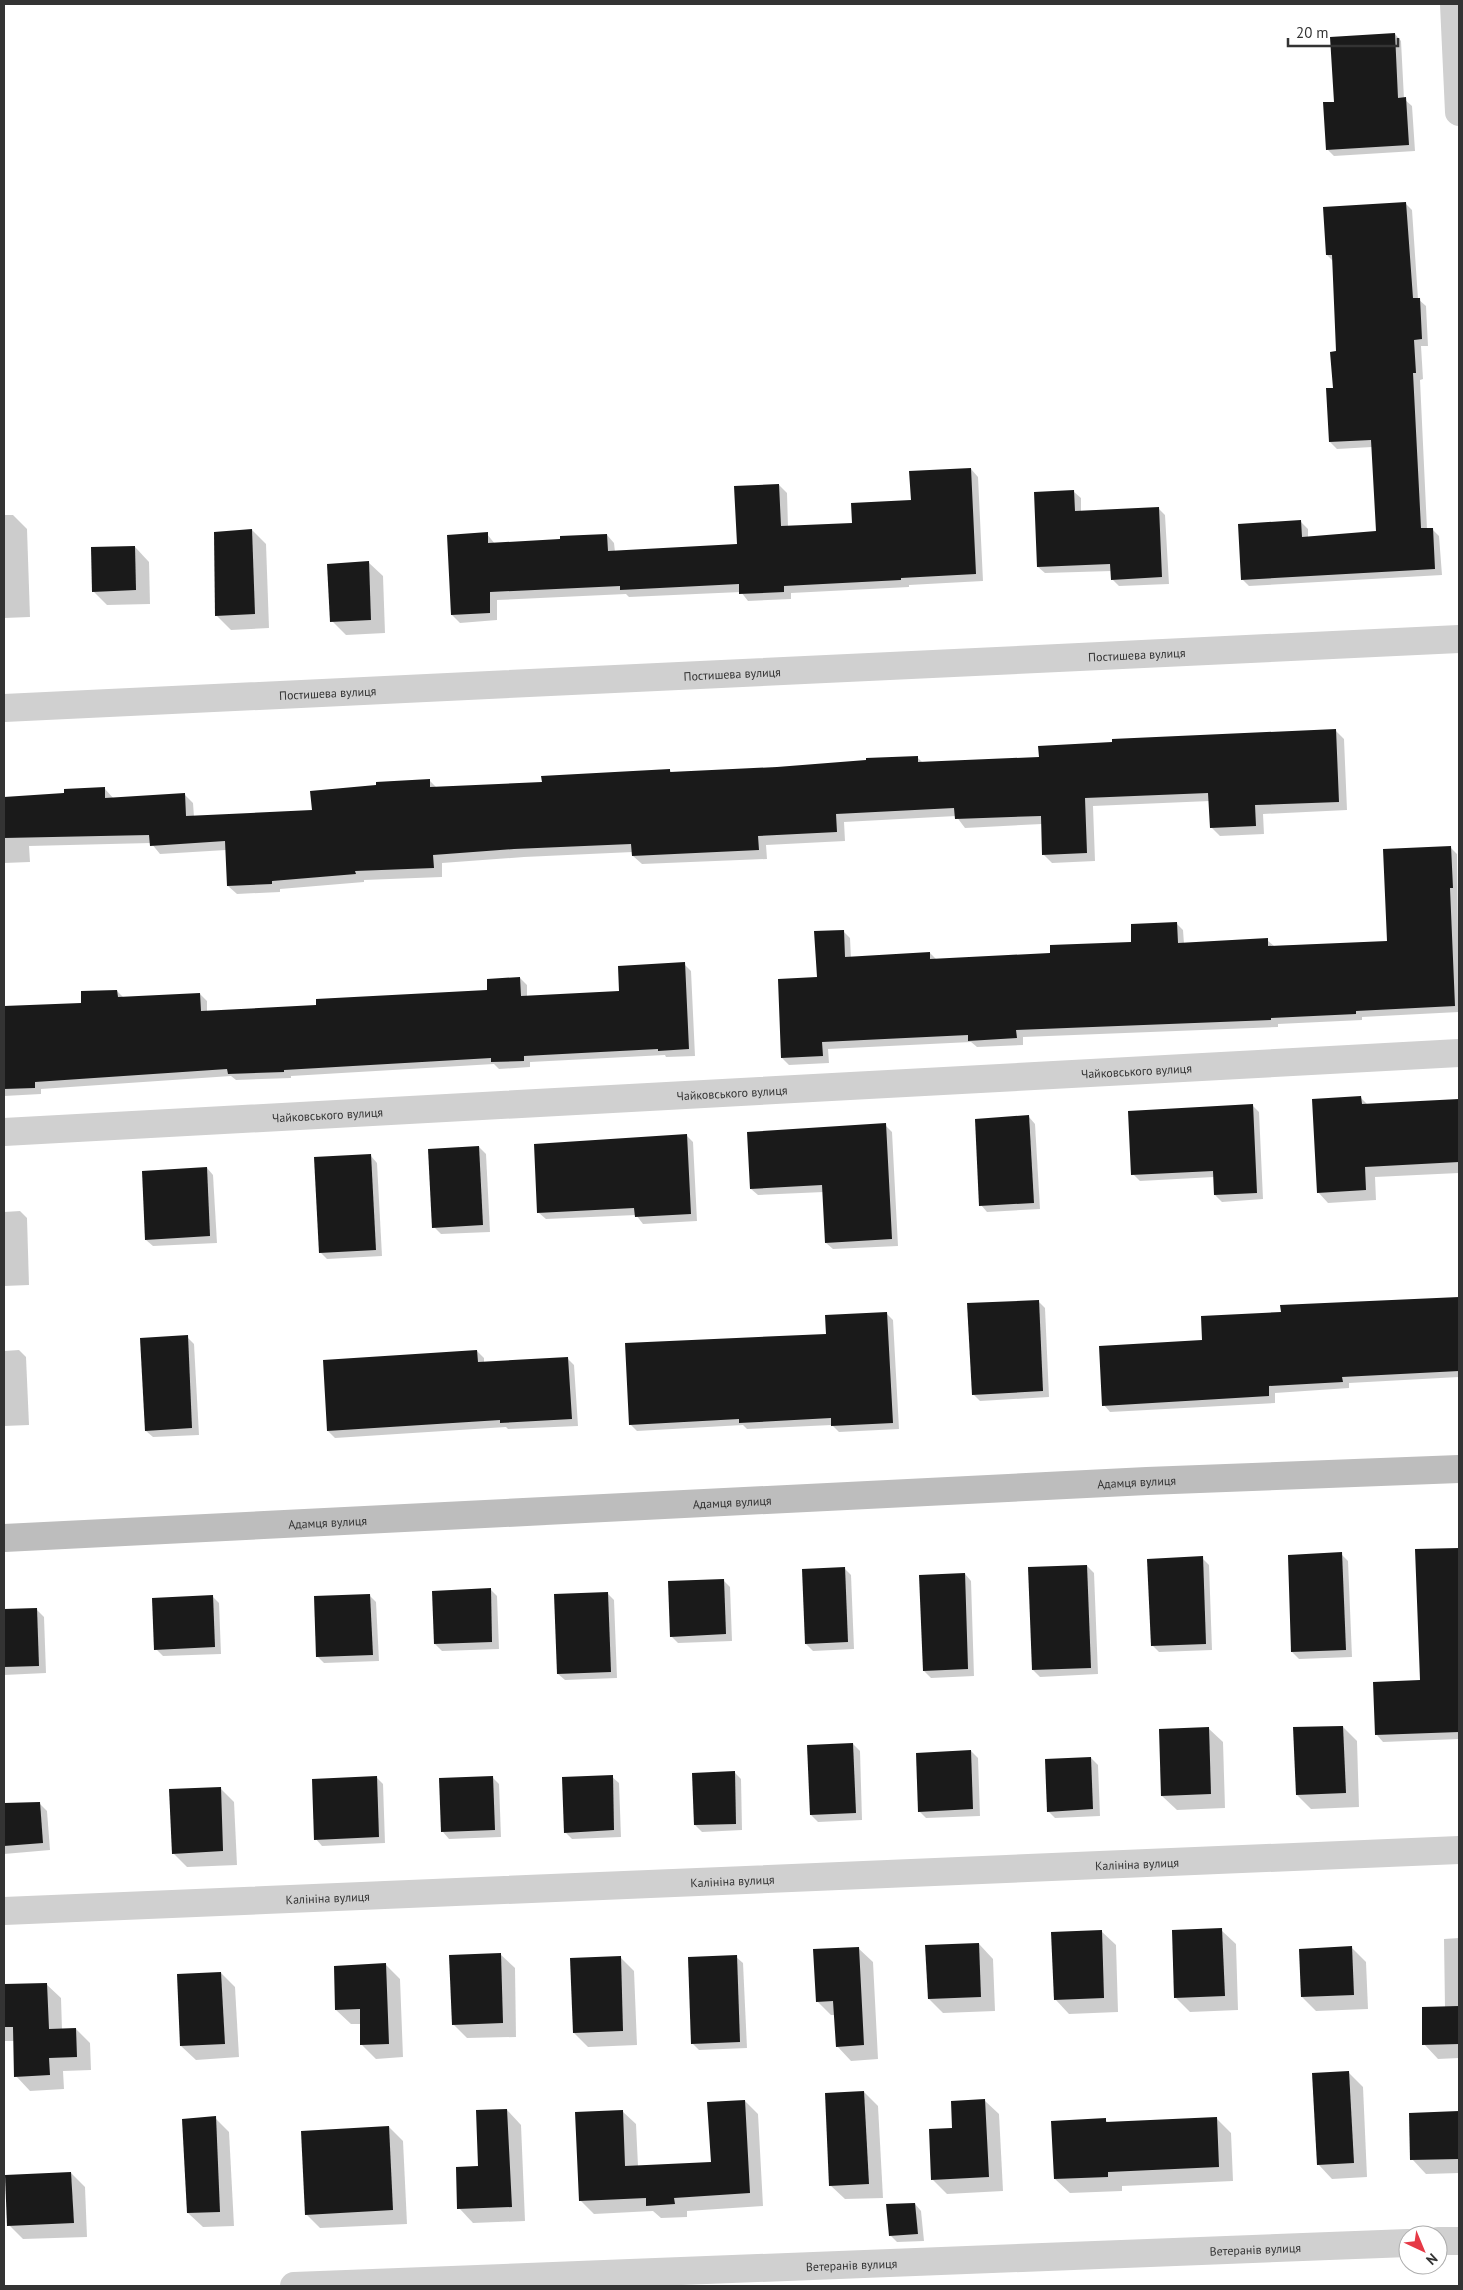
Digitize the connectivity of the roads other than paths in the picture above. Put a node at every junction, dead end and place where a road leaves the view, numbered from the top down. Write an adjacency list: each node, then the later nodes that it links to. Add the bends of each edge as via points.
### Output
1 (1454, 4): 2 (street)
2 (1459, 112)
3 (1459, 639): 4 (street, Постишева вулиця)
4 (4, 708)
5 (1459, 1053): 6 (street, Чайковського вулиця)
6 (4, 1132)
7 (1459, 1468): 8 (street, Адамця вулиця)
8 (4, 1538)
9 (1459, 1850): 10 (street, Калініна вулиця)
10 (4, 1911)
11 (1398, 2243): 12 (street, Ветеранів вулиця)
12 (294, 2286)

